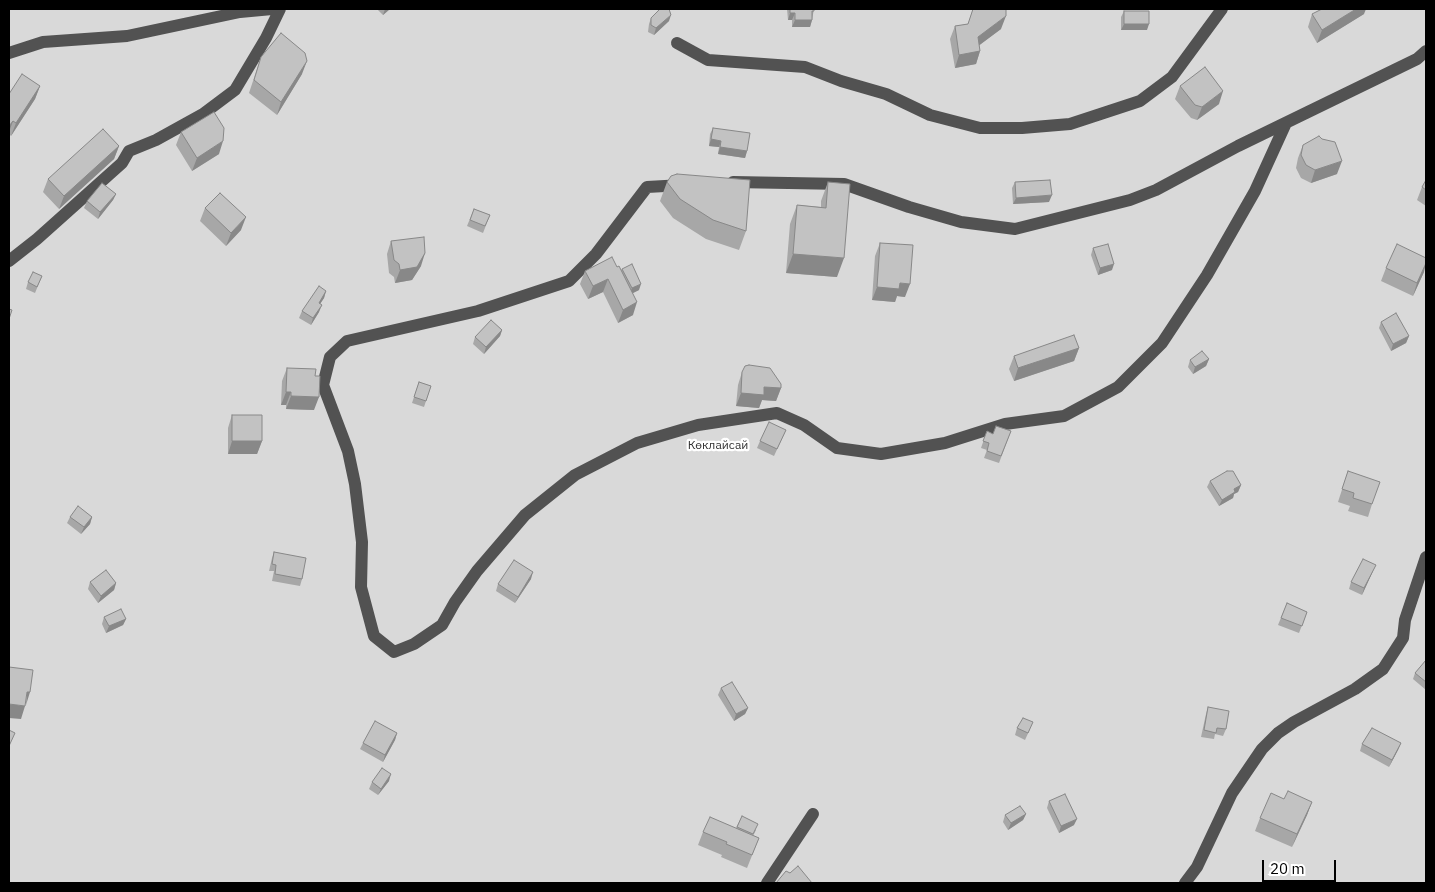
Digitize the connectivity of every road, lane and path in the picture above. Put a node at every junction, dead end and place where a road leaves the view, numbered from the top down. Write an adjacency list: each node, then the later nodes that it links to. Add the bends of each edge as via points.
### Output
1 (272, 9): 6 (street, via 240,12 127,36 43,42)
2 (280, 9): 10 (street, via 235,90 203,114 129,151 122,163)
3 (1222, 9): 4 (street, via 1172,77 1140,101 1070,124 1022,128 980,128 930,115 886,94 805,67 708,60)
4 (677, 44)
5 (1426, 51): 7 (street, via 1417,59)
6 (9, 53)
7 (1286, 124): 8 (street, via 1156,190 1130,200 1015,229 961,222 844,184); 9 (street, via 1255,191 1207,275 1162,343 1118,387 1064,416 1005,424 945,443 881,454 837,448 804,425 777,414 698,425 637,443 575,475 525,515 477,571 442,625 414,644 394,652 374,636 361,587 362,542 355,484 348,450 323,385 330,357 348,341 478,311 569,281 596,254 647,187)
8 (719, 183)
9 (692, 184)
10 (9, 261)
11 (1426, 557): 14 (street, via 1405,620 1403,638 1383,669 1355,689 1294,722 1262,749 1232,793 1197,867)
12 (813, 814): 13 (street)
13 (767, 883)
14 (1185, 883)

